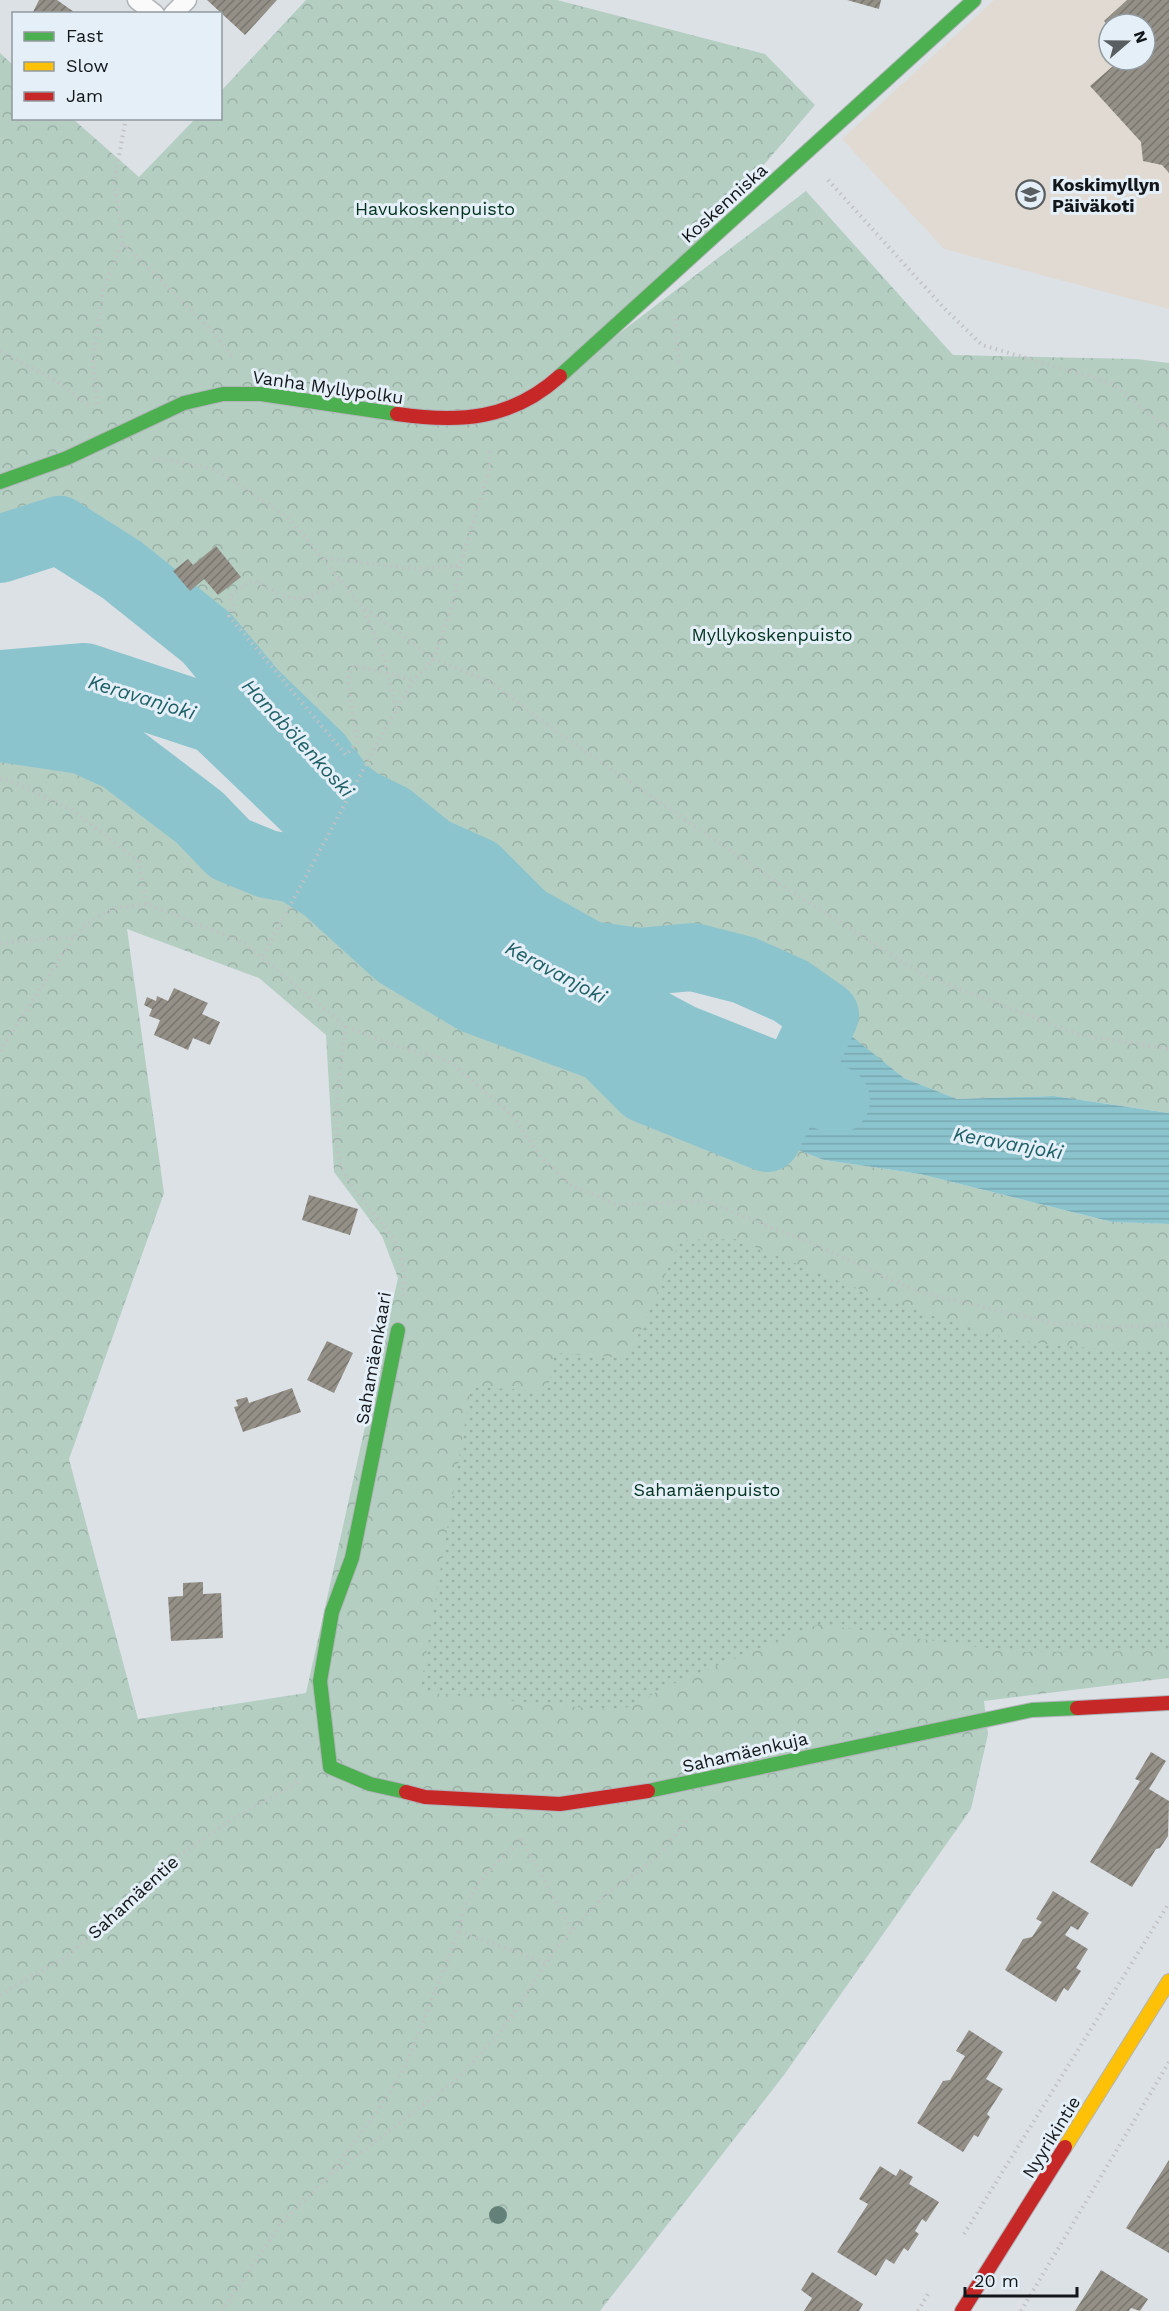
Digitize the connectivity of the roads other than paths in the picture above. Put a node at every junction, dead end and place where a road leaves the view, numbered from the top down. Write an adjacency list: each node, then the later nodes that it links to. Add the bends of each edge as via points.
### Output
1 (137, 0): 4 (lane)
2 (187, 0): 5 (lane)
3 (974, 0): 6 (street, Koskenniska, via 546,389 519,405)
4 (152, 12)
5 (175, 12)
6 (488, 416): 7 (street, Vanha Myllypolku, via 410,416 261,394 224,394 184,403 67,459)
7 (0, 482)
8 (398, 1330): 10 (street, Sahamäenkaari, via 352,1558 332,1612 320,1681)
9 (1169, 1703): 10 (street, Sahamäenkuja, via 1032,1710 667,1788 560,1804 425,1797 370,1784)
10 (330, 1767)
11 (1169, 1982): 12 (street, Nyyrikintie)
12 (962, 2311)

